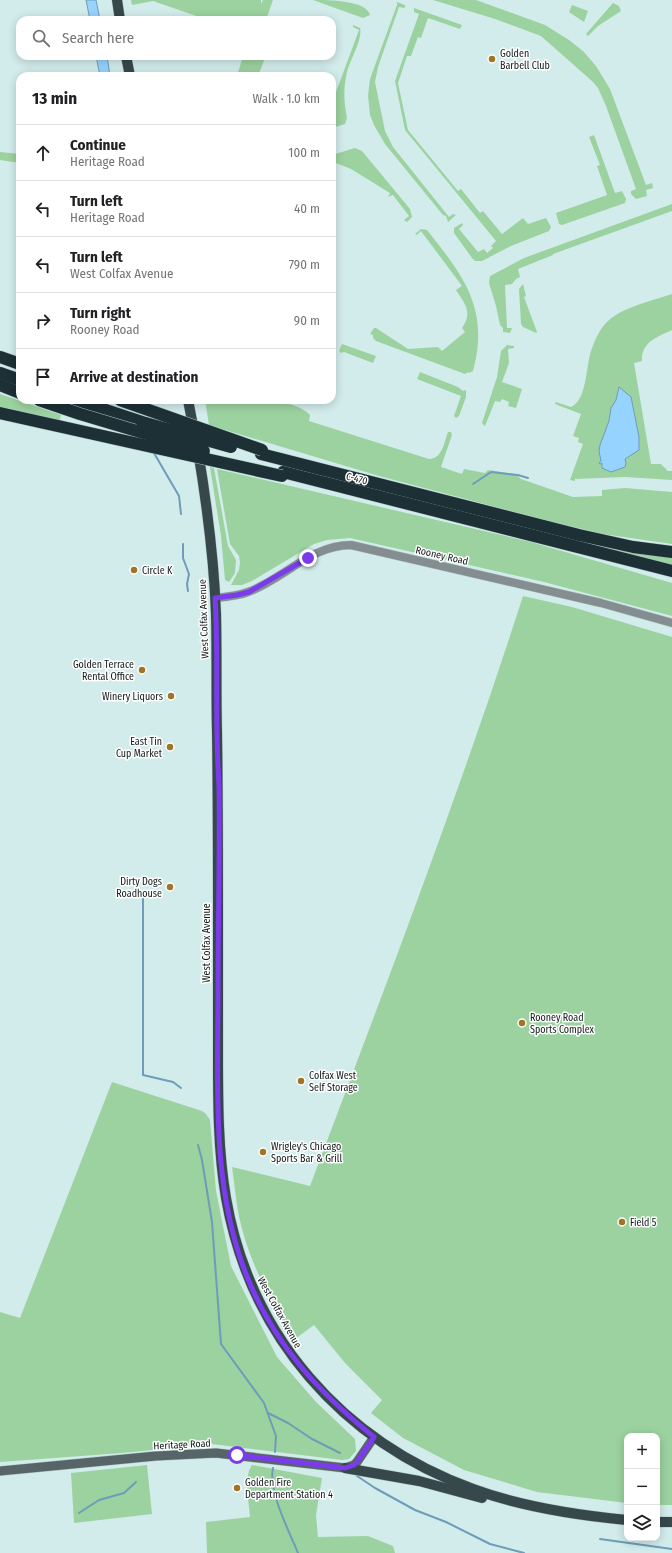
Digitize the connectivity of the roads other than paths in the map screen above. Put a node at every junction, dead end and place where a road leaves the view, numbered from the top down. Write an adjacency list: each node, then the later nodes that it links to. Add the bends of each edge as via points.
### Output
1 (117, 0): 2 (main road)
2 (119, 16)
3 (127, 60): 4 (main road)
4 (129, 72)
5 (0, 357): 6 (highway)
6 (16, 363)
7 (0, 373): 8 (highway)
8 (16, 379)
9 (0, 385): 10 (highway)
10 (16, 391)
11 (51, 404): 17 (highway, C-470, bridge)
12 (88, 404): 16 (highway, C-470, bridge, via 176,432)
13 (131, 404): 16 (highway, bridge)
14 (189, 404): 22 (main road, West Colfax Avenue, via 210,534)
15 (0, 413): 17 (highway, bridge)
16 (262, 452): 19 (highway, C-470, via 586,537)
17 (282, 474): 18 (highway, C-470, via 364,492)
18 (588, 550): 20 (highway, C-470); 21 (highway)
19 (672, 552)
20 (672, 571)
21 (672, 577)
22 (215, 598): 23 (street, Rooney Road, via 249,592 318,552 351,545 601,603); 24 (main road, West Colfax Avenue, via 219,800 218,1106 221,1164 226,1198 235,1241 246,1275 279,1338 310,1379)
23 (672, 623)
24 (374, 1437): 25 (main road, via 357,1462); 27 (main road, West Colfax Avenue, via 406,1458 474,1489)
25 (345, 1468): 26 (main road, Heritage Road, via 216,1453); 27 (main road, via 419,1481 533,1509)
26 (0, 1471)
27 (574, 1514): 28 (main road)
28 (624, 1520)
29 (660, 1522): 30 (main road)
30 (672, 1522)

